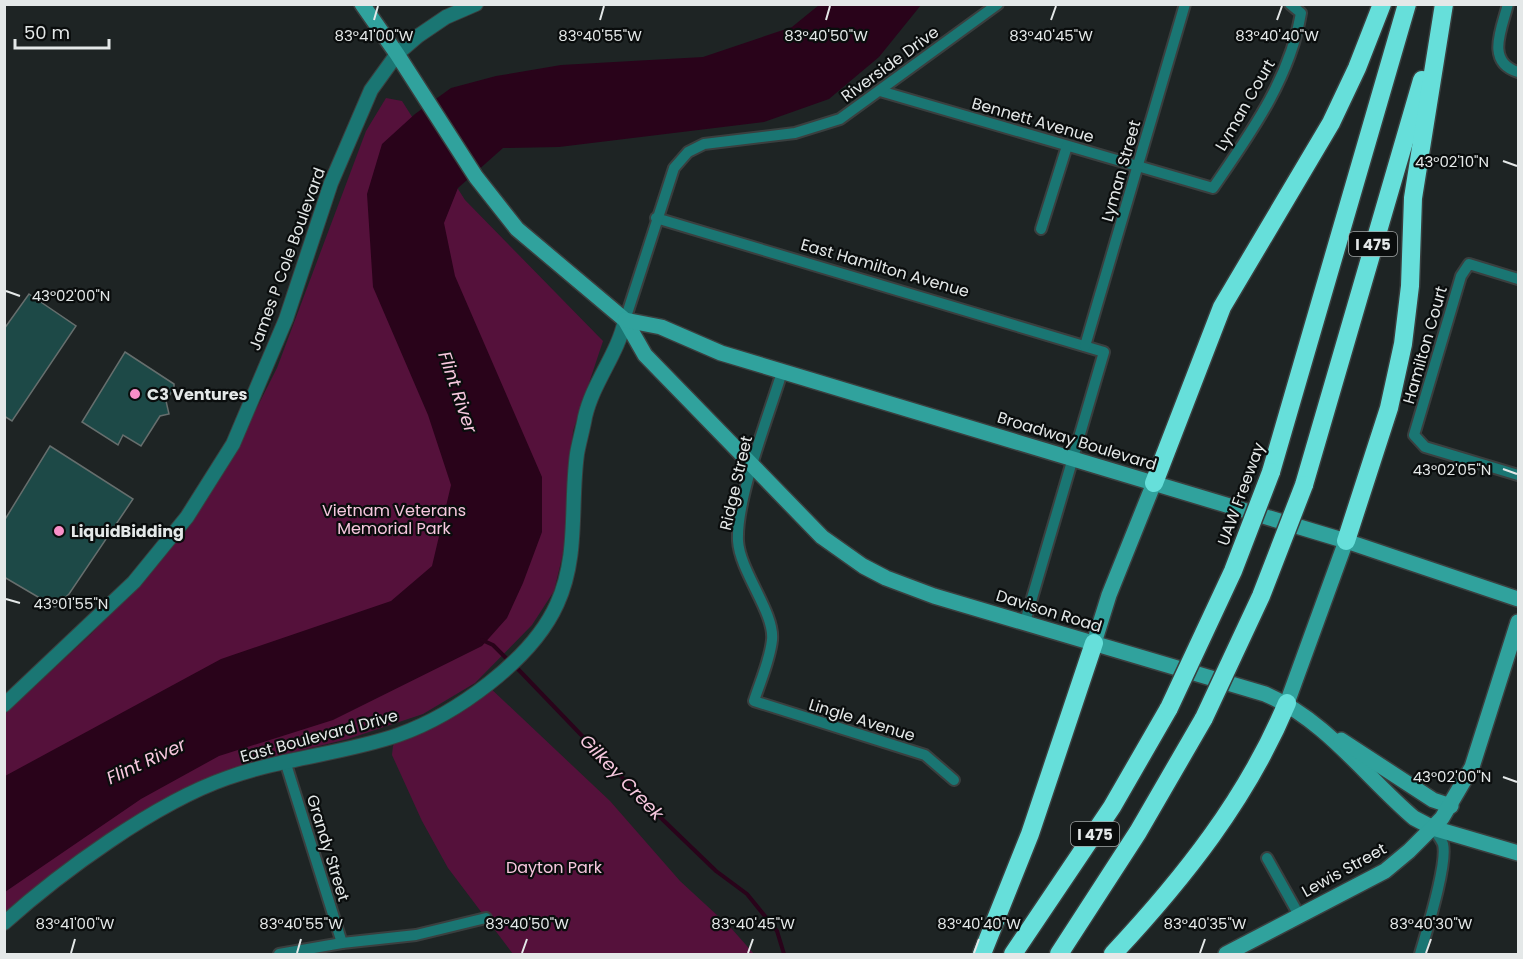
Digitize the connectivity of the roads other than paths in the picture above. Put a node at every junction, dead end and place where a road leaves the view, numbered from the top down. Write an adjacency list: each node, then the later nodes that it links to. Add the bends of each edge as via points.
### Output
1 (362, 4): 10 (main road)
2 (476, 4): 10 (street, James P Cole Boulevard, via 446,17)
3 (998, 4): 12 (street, Riverside Drive)
4 (1185, 4): 14 (street, Lyman Street)
5 (1290, 4): 15 (street, Lyman Court, via 1301,13 1293,50 1276,89)
6 (1382, 4): 25 (highway, via 1330,123 1222,307)
7 (1407, 4): 47 (highway, UAW Freeway / I 475, bridge, via 1271,472 1233,571 1169,708 1100,826)
8 (1444, 4): 26 (highway, via 1413,198 1410,286 1403,344 1389,408); 48 (highway, I 475, bridge, via 1304,484 1261,596 1204,718 1138,832)
9 (1508, 4): 11 (street, via 1497,48 1504,65)
10 (397, 54): 19 (main road, via 476,177 517,229); 33 (street, James P Cole Boulevard, via 371,90 352,130 286,319 233,444 187,517 135,582)
11 (1518, 72)
12 (880, 91): 13 (street, Bennett Avenue); 16 (street, Riverside Drive, via 840,119 795,133 704,144 688,152 674,168)
13 (1067, 146): 14 (street, Bennett Avenue); 17 (street)
14 (1138, 166): 15 (street, Bennett Avenue); 20 (street, Lyman Street)
15 (1213, 188)
16 (656, 218): 19 (street, Riverside Drive); 20 (street, East Hamilton Avenue)
17 (1041, 229)
18 (1518, 279): 24 (street, Hamilton Court, via 1468,264 1461,276 1414,435 1425,447)
19 (625, 320): 21 (main road, Broadway Boulevard, via 661,327 698,345); 23 (main road, Davison Road, via 645,356); 35 (street, East Boulevard Drive, via 586,413 577,454 573,548 565,579 557,605 528,647 498,676 447,711 399,735)
20 (1085, 346): 22 (street, East Hamilton Avenue, via 1104,352)
21 (782, 372): 22 (main road, Broadway Boulevard); 23 (street, Ridge Street)
22 (1071, 458): 25 (main road, Broadway Boulevard); 28 (street)
23 (753, 467): 28 (main road, Davison Road, via 816,532 863,566 934,596); 31 (street, Ridge Street, via 738,541 770,624 772,639)
24 (1518, 475)
25 (1154, 483): 26 (main road, Broadway Boulevard); 30 (main road)
26 (1346, 541): 27 (main road, Broadway Boulevard); 32 (main road)
27 (1518, 598)
28 (1025, 622): 30 (main road, Davison Road)
29 (1518, 622): 37 (main road, Lewis Street, via 1478,752)
30 (1094, 643): 32 (main road, Davison Road); 46 (highway, via 1011,886)
31 (754, 701): 36 (street, Lingle Avenue, via 925,755)
32 (1287, 703): 34 (main road, Davison Road); 49 (highway, via 1258,764 1225,817 1162,900)
33 (4, 705)
34 (1320, 727): 37 (main road, via 1432,800); 38 (main road, Davison Road, via 1388,796)
35 (285, 761): 43 (street, East Boulevard Drive, via 226,778 174,803 104,845); 44 (street, Grandy Street)
36 (954, 780)
37 (1451, 806): 38 (main road, Lewis Street)
38 (1433, 828): 39 (main road, Davison Road); 41 (main road, Lewis Street, via 1385,871); 51 (street, via 1443,844 1443,859)
39 (1518, 853)
40 (1267, 858): 41 (street)
41 (1299, 915): 50 (main road, Lewis Street)
42 (486, 918): 44 (street, via 416,935)
43 (4, 923)
44 (342, 943): 45 (street)
45 (279, 954)
46 (982, 954)
47 (1013, 954)
48 (1059, 954)
49 (1113, 954)
50 (1226, 954)
51 (1420, 954)

